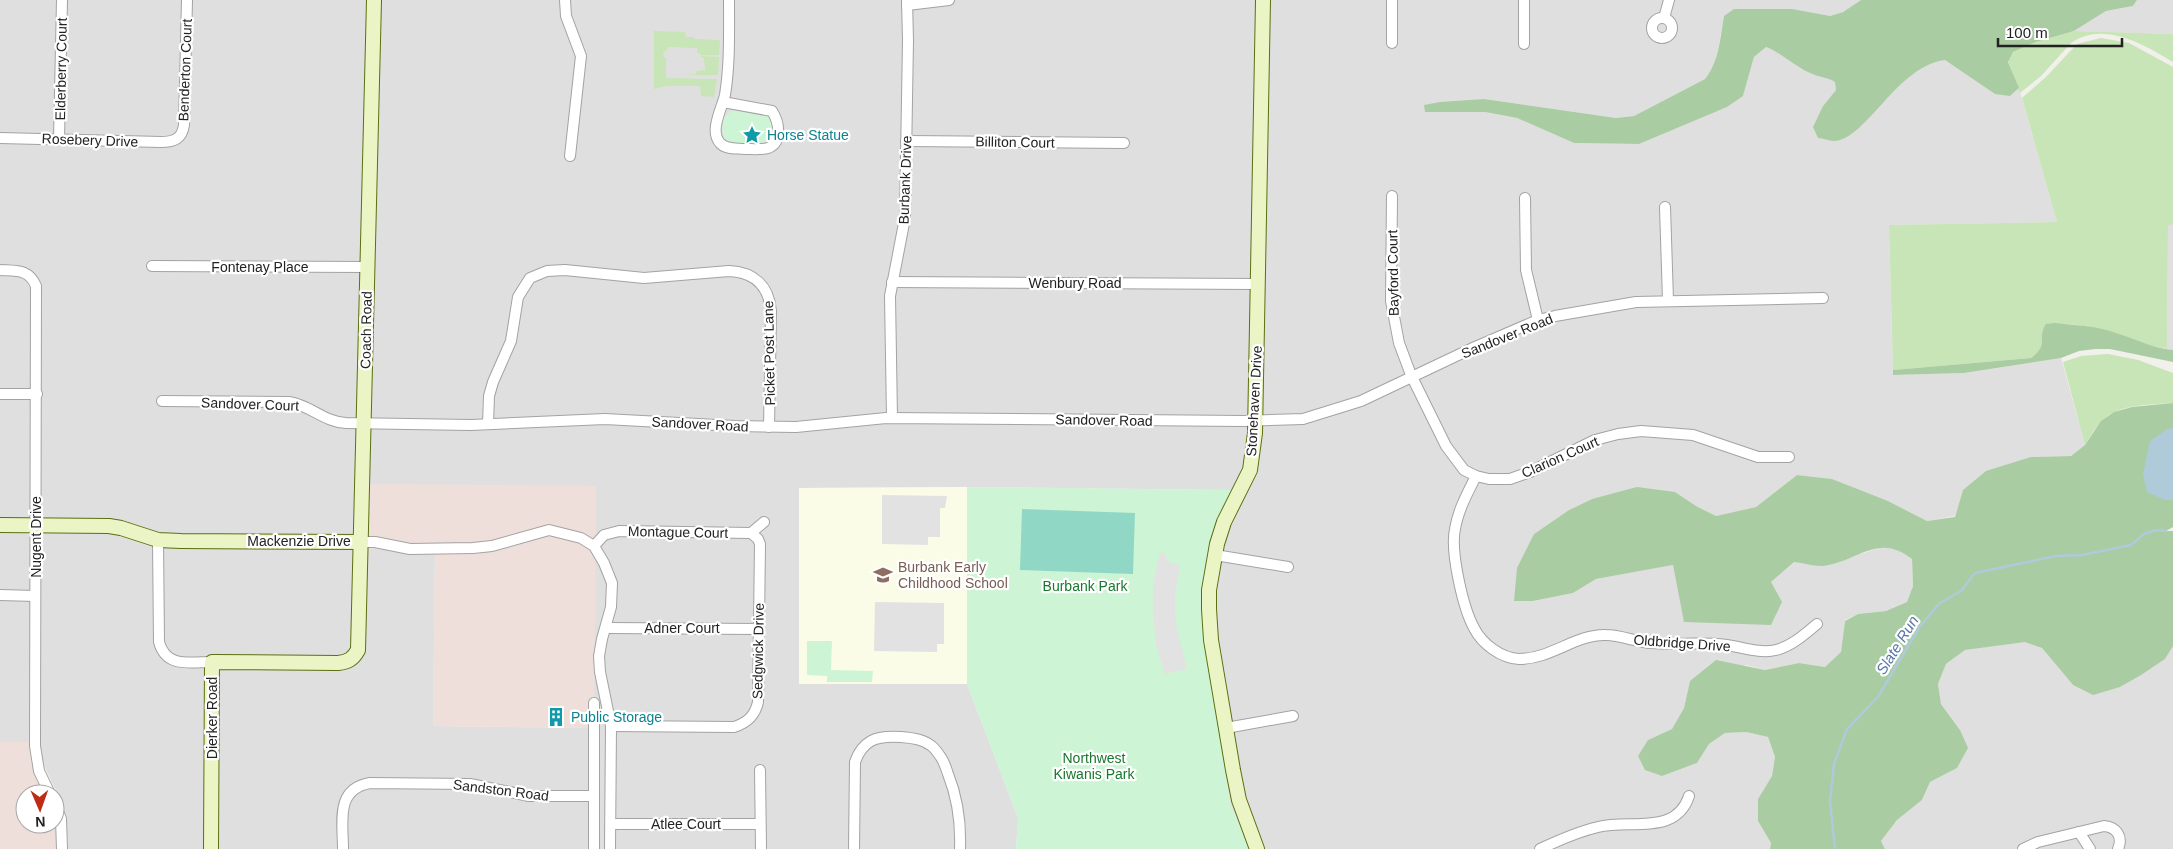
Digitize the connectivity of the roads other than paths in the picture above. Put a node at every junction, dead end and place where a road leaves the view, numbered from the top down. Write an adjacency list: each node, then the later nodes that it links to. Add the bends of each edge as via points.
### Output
1 (62, 0): 18 (street, Elderberry Court)
2 (187, 0): 17 (street, Benderton Court, via 184,125)
3 (374, 0): 26 (street, Coach Road)
4 (565, 0): 21 (street, via 566,16 581,56)
5 (730, 0): 15 (street, via 728,66)
6 (949, 0): 11 (street)
7 (1263, 0): 29 (street, Stonehaven Drive)
8 (1392, 0): 13 (street)
9 (1524, 0): 14 (street)
10 (1669, 0): 12 (street)
11 (907, 2): 19 (street, Burbank Drive)
12 (1664, 18)
13 (1392, 43)
14 (1524, 44)
15 (723, 102): 15 (street, via 717,131 720,143 732,148 764,149 774,143 778,124 772,111)
16 (0, 138): 18 (street, Rosebery Drive)
17 (179, 138): 18 (street, Rosebery Drive, via 170,142)
18 (59, 139)
19 (906, 141): 20 (street, Billiton Court); 28 (street, Burbank Drive, via 905,218)
20 (1124, 143)
21 (570, 156)
22 (1392, 196): 33 (street, Bayford Court, via 1391,302 1398,343)
23 (1525, 198): 32 (street, via 1526,270)
24 (1665, 208): 31 (street)
25 (152, 266): 26 (street, Fontenay Place)
26 (367, 267): 39 (street, Coach Road)
27 (0, 270): 35 (street, Nugent Drive, via 27,273 36,286)
28 (892, 282): 29 (street, Wenbury Road); 37 (street, Burbank Drive)
29 (1258, 284): 38 (street, Stonehaven Drive)
30 (1823, 298): 31 (street, Sandover Road)
31 (1668, 300): 32 (street, Sandover Road, via 1636,302)
32 (1538, 320): 33 (street, Sandover Road)
33 (1413, 378): 38 (street, Sandover Road, via 1361,401 1303,419); 43 (street, Clarion Court, via 1455,459 1464,470)
34 (0, 394): 35 (street)
35 (37, 394): 46 (street, Nugent Drive)
36 (162, 401): 39 (street, Sandover Court, via 288,402 304,405 329,421)
37 (892, 418): 38 (street, Sandover Road); 41 (street, Sandover Road, via 856,419 796,428)
38 (1255, 421): 51 (street, Stonehaven Drive, via 1250,470 1224,522)
39 (363, 423): 40 (street, Sandover Road); 49 (street, Coach Road)
40 (488, 424): 41 (street, Sandover Road, via 605,419); 41 (street, Picket Post Lane, via 493,382 511,341 518,297 530,278 547,271 565,270 644,278 738,271 754,277 769,296)
41 (769, 427)
42 (1789, 457): 43 (street, Clarion Court, via 1758,456 1694,435 1641,431 1595,440 1530,472 1510,478 1500,480)
43 (1476, 476): 55 (street, Oldbridge Drive, via 1454,529 1455,558 1474,630 1492,649 1505,655 1518,659 1537,658 1589,637 1606,635 1650,643 1712,643 1752,650 1775,650 1796,641)
44 (764, 522): 47 (street)
45 (0, 525): 46 (street, Mackenzie Drive)
46 (35, 526): 48 (street, Mackenzie Drive, via 115,527); 54 (street, Nugent Drive)
47 (751, 533): 50 (street, Montague Court, via 619,531 604,535); 57 (street, Sedgwick Drive, via 760,544)
48 (158, 540): 49 (street, Mackenzie Drive); 58 (street, Dierker Road, via 158,642 162,652 170,660)
49 (361, 542): 50 (street, Mackenzie Drive, via 410,549 473,548 549,530 581,538); 58 (street, Coach Road, via 360,641 354,658 338,663)
50 (594, 546): 56 (street, via 612,583)
51 (1215, 554): 52 (street); 62 (street, Stonehaven Drive, via 1209,590 1209,625)
52 (1288, 567)
53 (0, 595): 54 (street)
54 (35, 596): 64 (street, Nugent Drive, via 34,746)
55 (1818, 624)
56 (606, 628): 57 (street, Adner Court); 61 (street, via 600,672)
57 (759, 629): 61 (street, Sedgwick Drive, via 758,702 754,714 745,723 734,727)
58 (212, 662): 72 (street, Dierker Road)
59 (594, 703): 65 (street)
60 (1293, 716): 62 (street)
61 (612, 726): 67 (street)
62 (1226, 728): 79 (street, Stonehaven Drive, via 1239,800)
63 (760, 770): 68 (street)
64 (45, 784)
65 (594, 796): 73 (street, Sandston Road, via 530,796 470,784 359,785 345,799); 74 (street)
66 (1688, 796): 80 (street, via 1682,812 1668,820 1600,826 1564,837)
67 (611, 824): 68 (street, Atlee Court); 75 (street)
68 (760, 824): 76 (street)
69 (2079, 832): 81 (street); 82 (street); 83 (street, via 2111,827 2120,838)
70 (61, 834): 71 (street)
71 (62, 849)
72 (211, 849)
73 (343, 849)
74 (594, 849)
75 (610, 849)
76 (760, 849)
77 (854, 849): 78 (street, via 855,762 858,754 872,740 899,738 914,738 930,744 942,758 956,794 961,824)
78 (960, 849)
79 (1257, 849)
80 (1540, 849)
81 (2023, 849)
82 (2090, 849)
83 (2118, 849)

